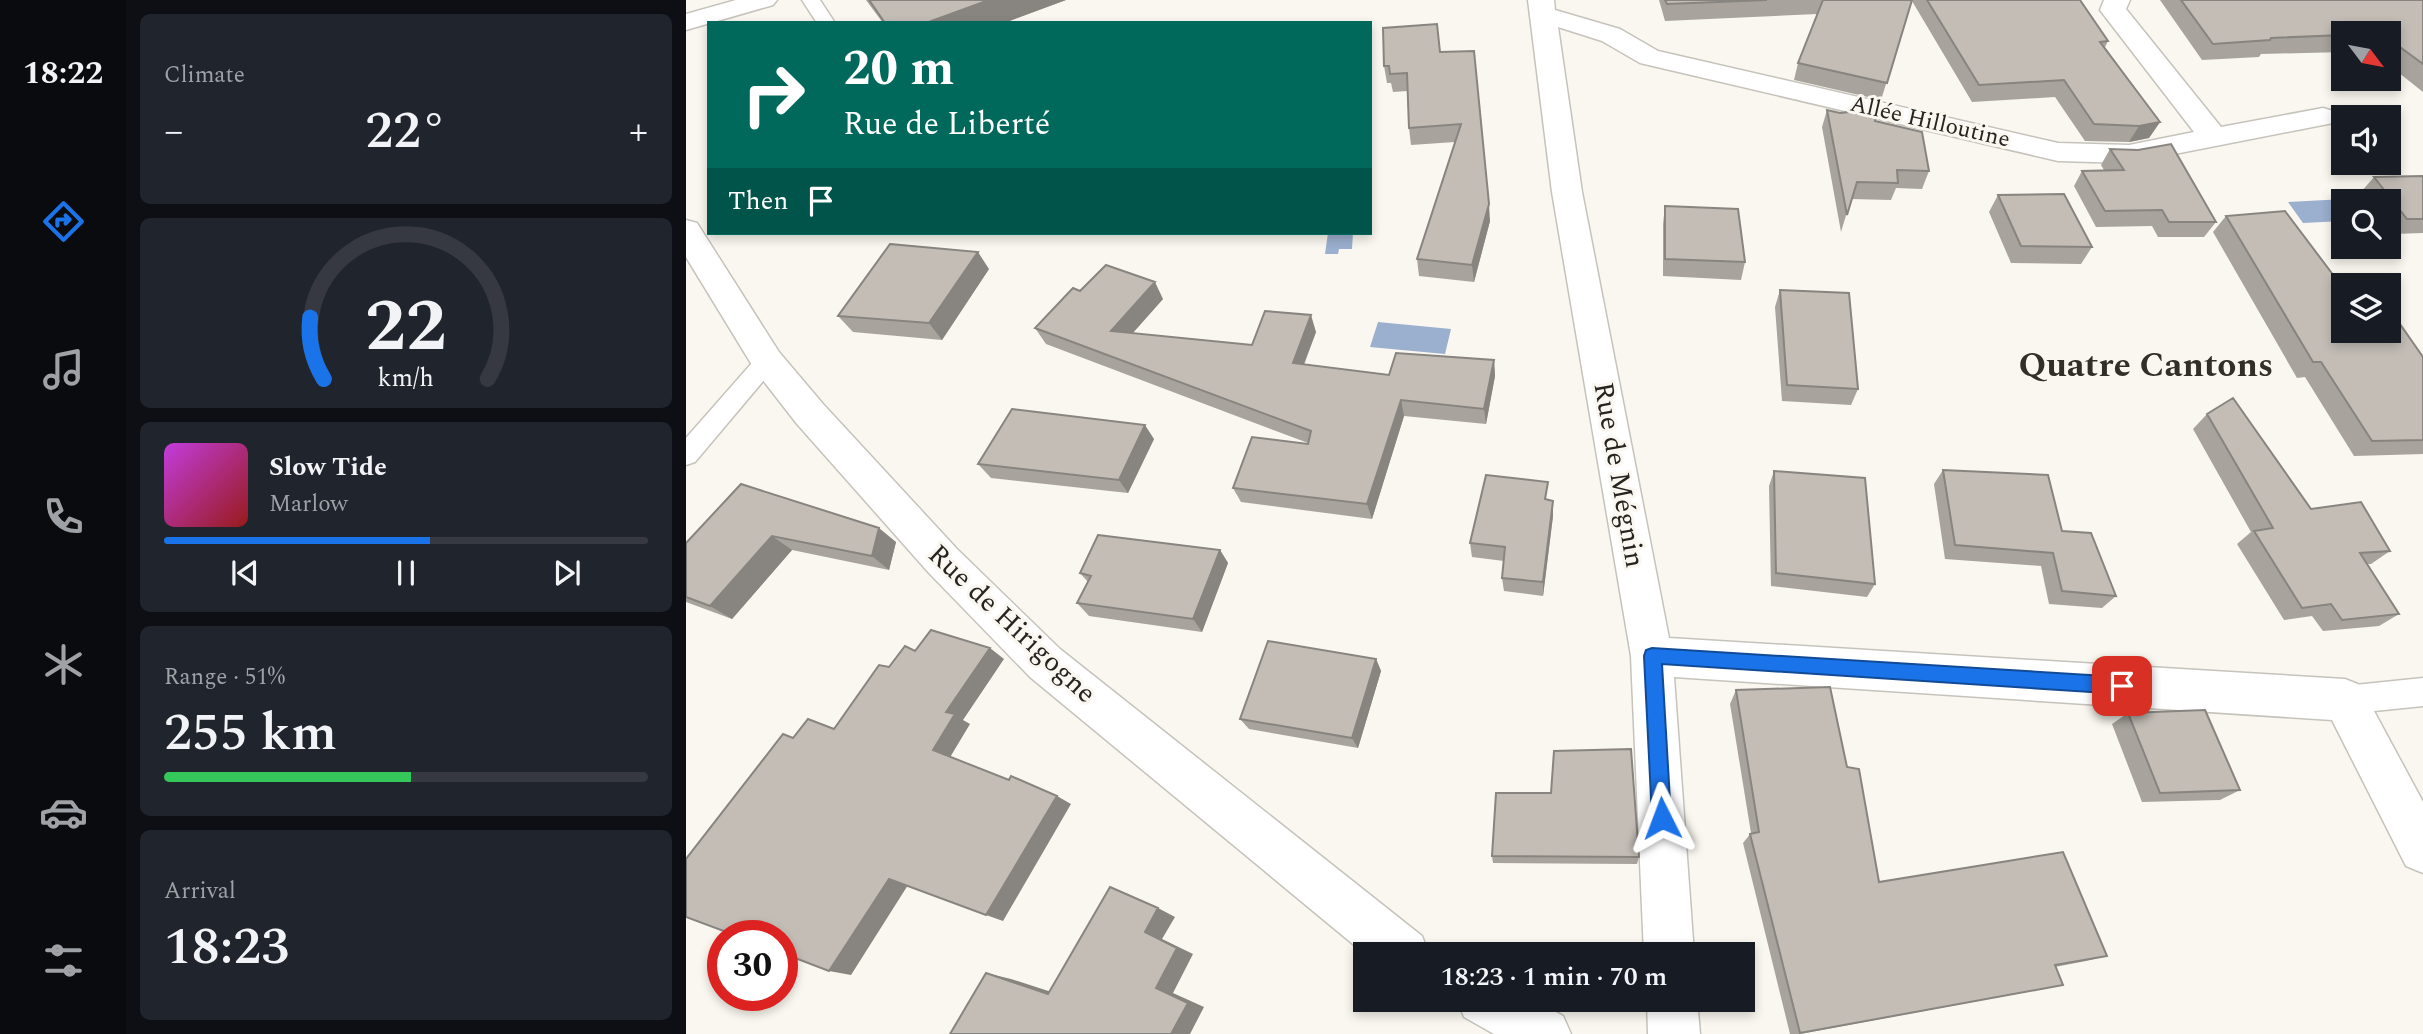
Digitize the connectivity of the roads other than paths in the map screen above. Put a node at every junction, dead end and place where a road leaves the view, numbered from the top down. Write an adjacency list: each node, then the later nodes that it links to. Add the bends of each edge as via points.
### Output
1 (764, 0): 6 (street)
2 (811, 0): 5 (lane)
3 (2117, 0): 8 (street, via 2113,10)
4 (1543, 8): 8 (street, Allée Hilloutine, via 1611,35 1649,57 2058,152 2129,154); 12 (street, Rue de Mégnin, via 1567,192)
5 (825, 21)
6 (686, 22)
7 (2323, 117): 8 (street, Allée Hilloutine)
8 (2214, 138)
9 (686, 231): 10 (street, Rue de Hirigogne)
10 (767, 361): 11 (lane); 16 (street, Rue de Hirigogne, via 943,561 1045,663)
11 (686, 455)
12 (1652, 656): 14 (street); 17 (street, Rue de Mégnin)
13 (2423, 692): 14 (lane)
14 (2345, 701): 15 (street)
15 (2423, 849)
16 (1389, 942)
17 (1668, 942)
18 (1505, 1012): 20 (street)
19 (1673, 1012): 21 (street)
20 (1545, 1034)
21 (1674, 1034)

